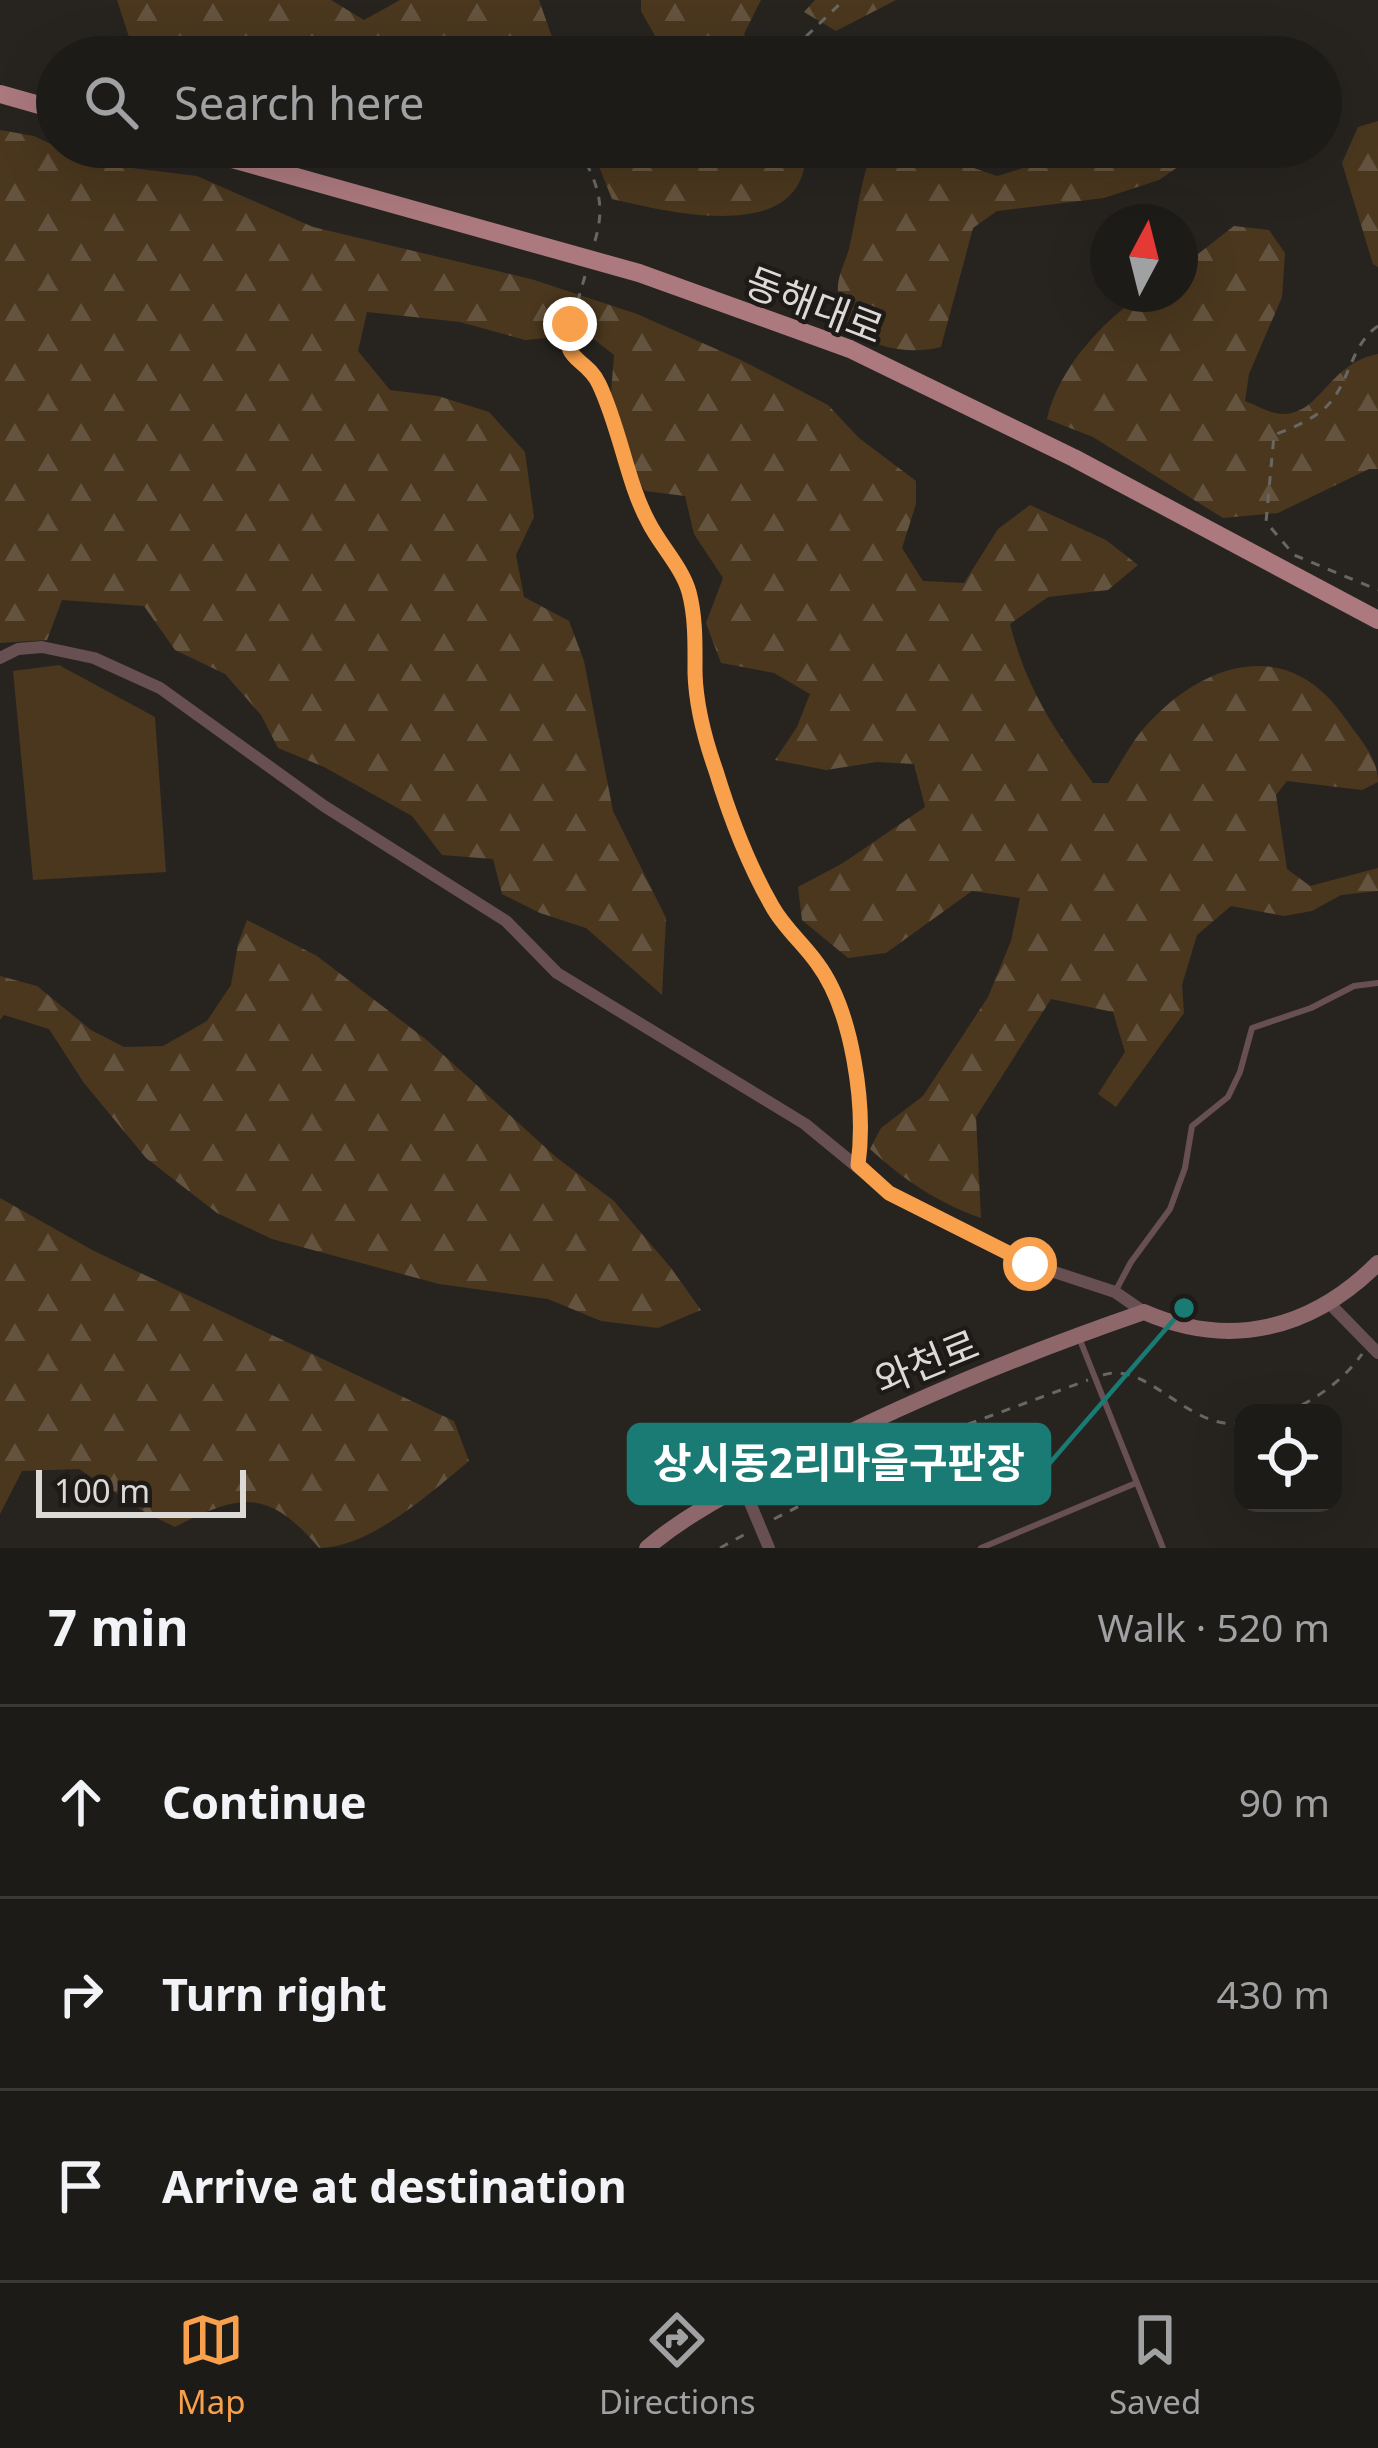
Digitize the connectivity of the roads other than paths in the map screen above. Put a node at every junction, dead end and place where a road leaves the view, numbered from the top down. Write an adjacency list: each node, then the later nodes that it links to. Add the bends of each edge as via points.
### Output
1 (0, 94): 2 (main road)
2 (36, 104)
3 (264, 168): 4 (main road, 동해대로, via 639,273 850,349)
4 (1378, 620)
5 (0, 658): 8 (street, via 42,646 94,658 160,688 324,806 506,921 556,973 805,1124 889,1193 1030,1264)
6 (1378, 983): 8 (lane, via 1252,1028 1228,1097 1192,1126 1170,1209)
7 (1378, 1263): 9 (street)
8 (1115, 1292): 10 (street)
9 (1330, 1305): 10 (street, via 1238,1331 1173,1324); 12 (street)
10 (1144, 1312): 11 (street, 와천로)
11 (1078, 1335): 13 (lane); 14 (street, 와천로, via 872,1419)
12 (1373, 1349)
13 (1136, 1483): 17 (lane); 18 (lane)
14 (743, 1486): 15 (street, 와천로); 16 (street)
15 (647, 1548)
16 (769, 1548)
17 (981, 1548)
18 (1163, 1548)

